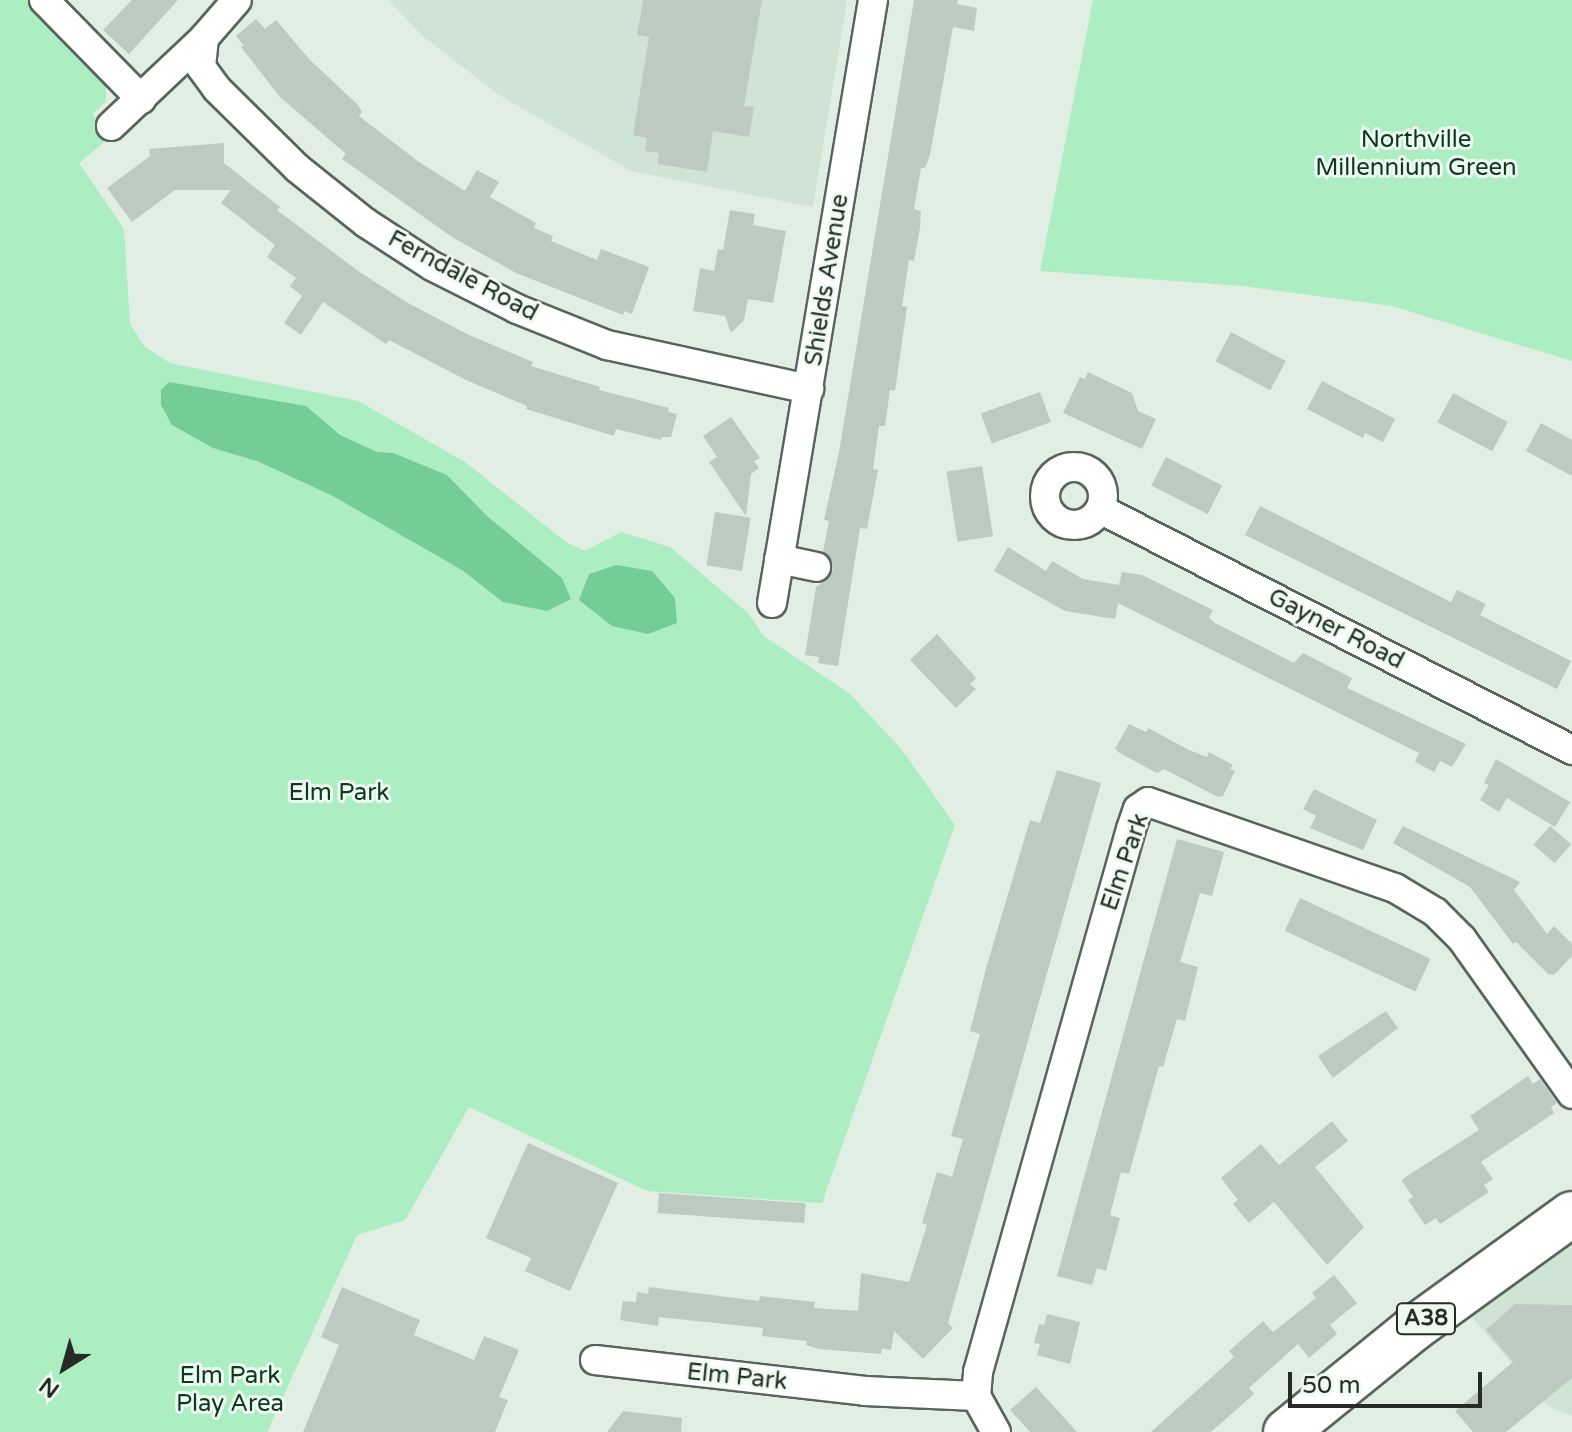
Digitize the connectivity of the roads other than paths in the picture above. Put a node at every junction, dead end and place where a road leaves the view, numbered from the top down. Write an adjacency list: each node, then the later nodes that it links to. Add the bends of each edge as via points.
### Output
1 (44, 0): 5 (street)
2 (237, 0): 4 (street)
3 (873, 0): 7 (street, Shields Avenue)
4 (204, 38): 5 (street); 7 (street, Ferndale Road, via 201,67 217,89 297,168 432,266 517,309 607,345)
5 (141, 99): 6 (street)
6 (111, 126)
7 (809, 389): 9 (street, Shields Avenue)
8 (1100, 509): 12 (street, Gayner Road)
9 (779, 559): 10 (street); 11 (street, Shields Avenue)
10 (816, 567)
11 (772, 603)
12 (1572, 750)
13 (1572, 1094): 16 (street, Elm Park, via 1462,939 1435,912 1395,888 1148,802 1138,809 1131,829 982,1357)
14 (1572, 1214): 18 (main road, A38, via 1413,1329)
15 (595, 1360): 16 (street, Elm Park, via 865,1391)
16 (976, 1396): 17 (street)
17 (996, 1432)
18 (1286, 1432)

